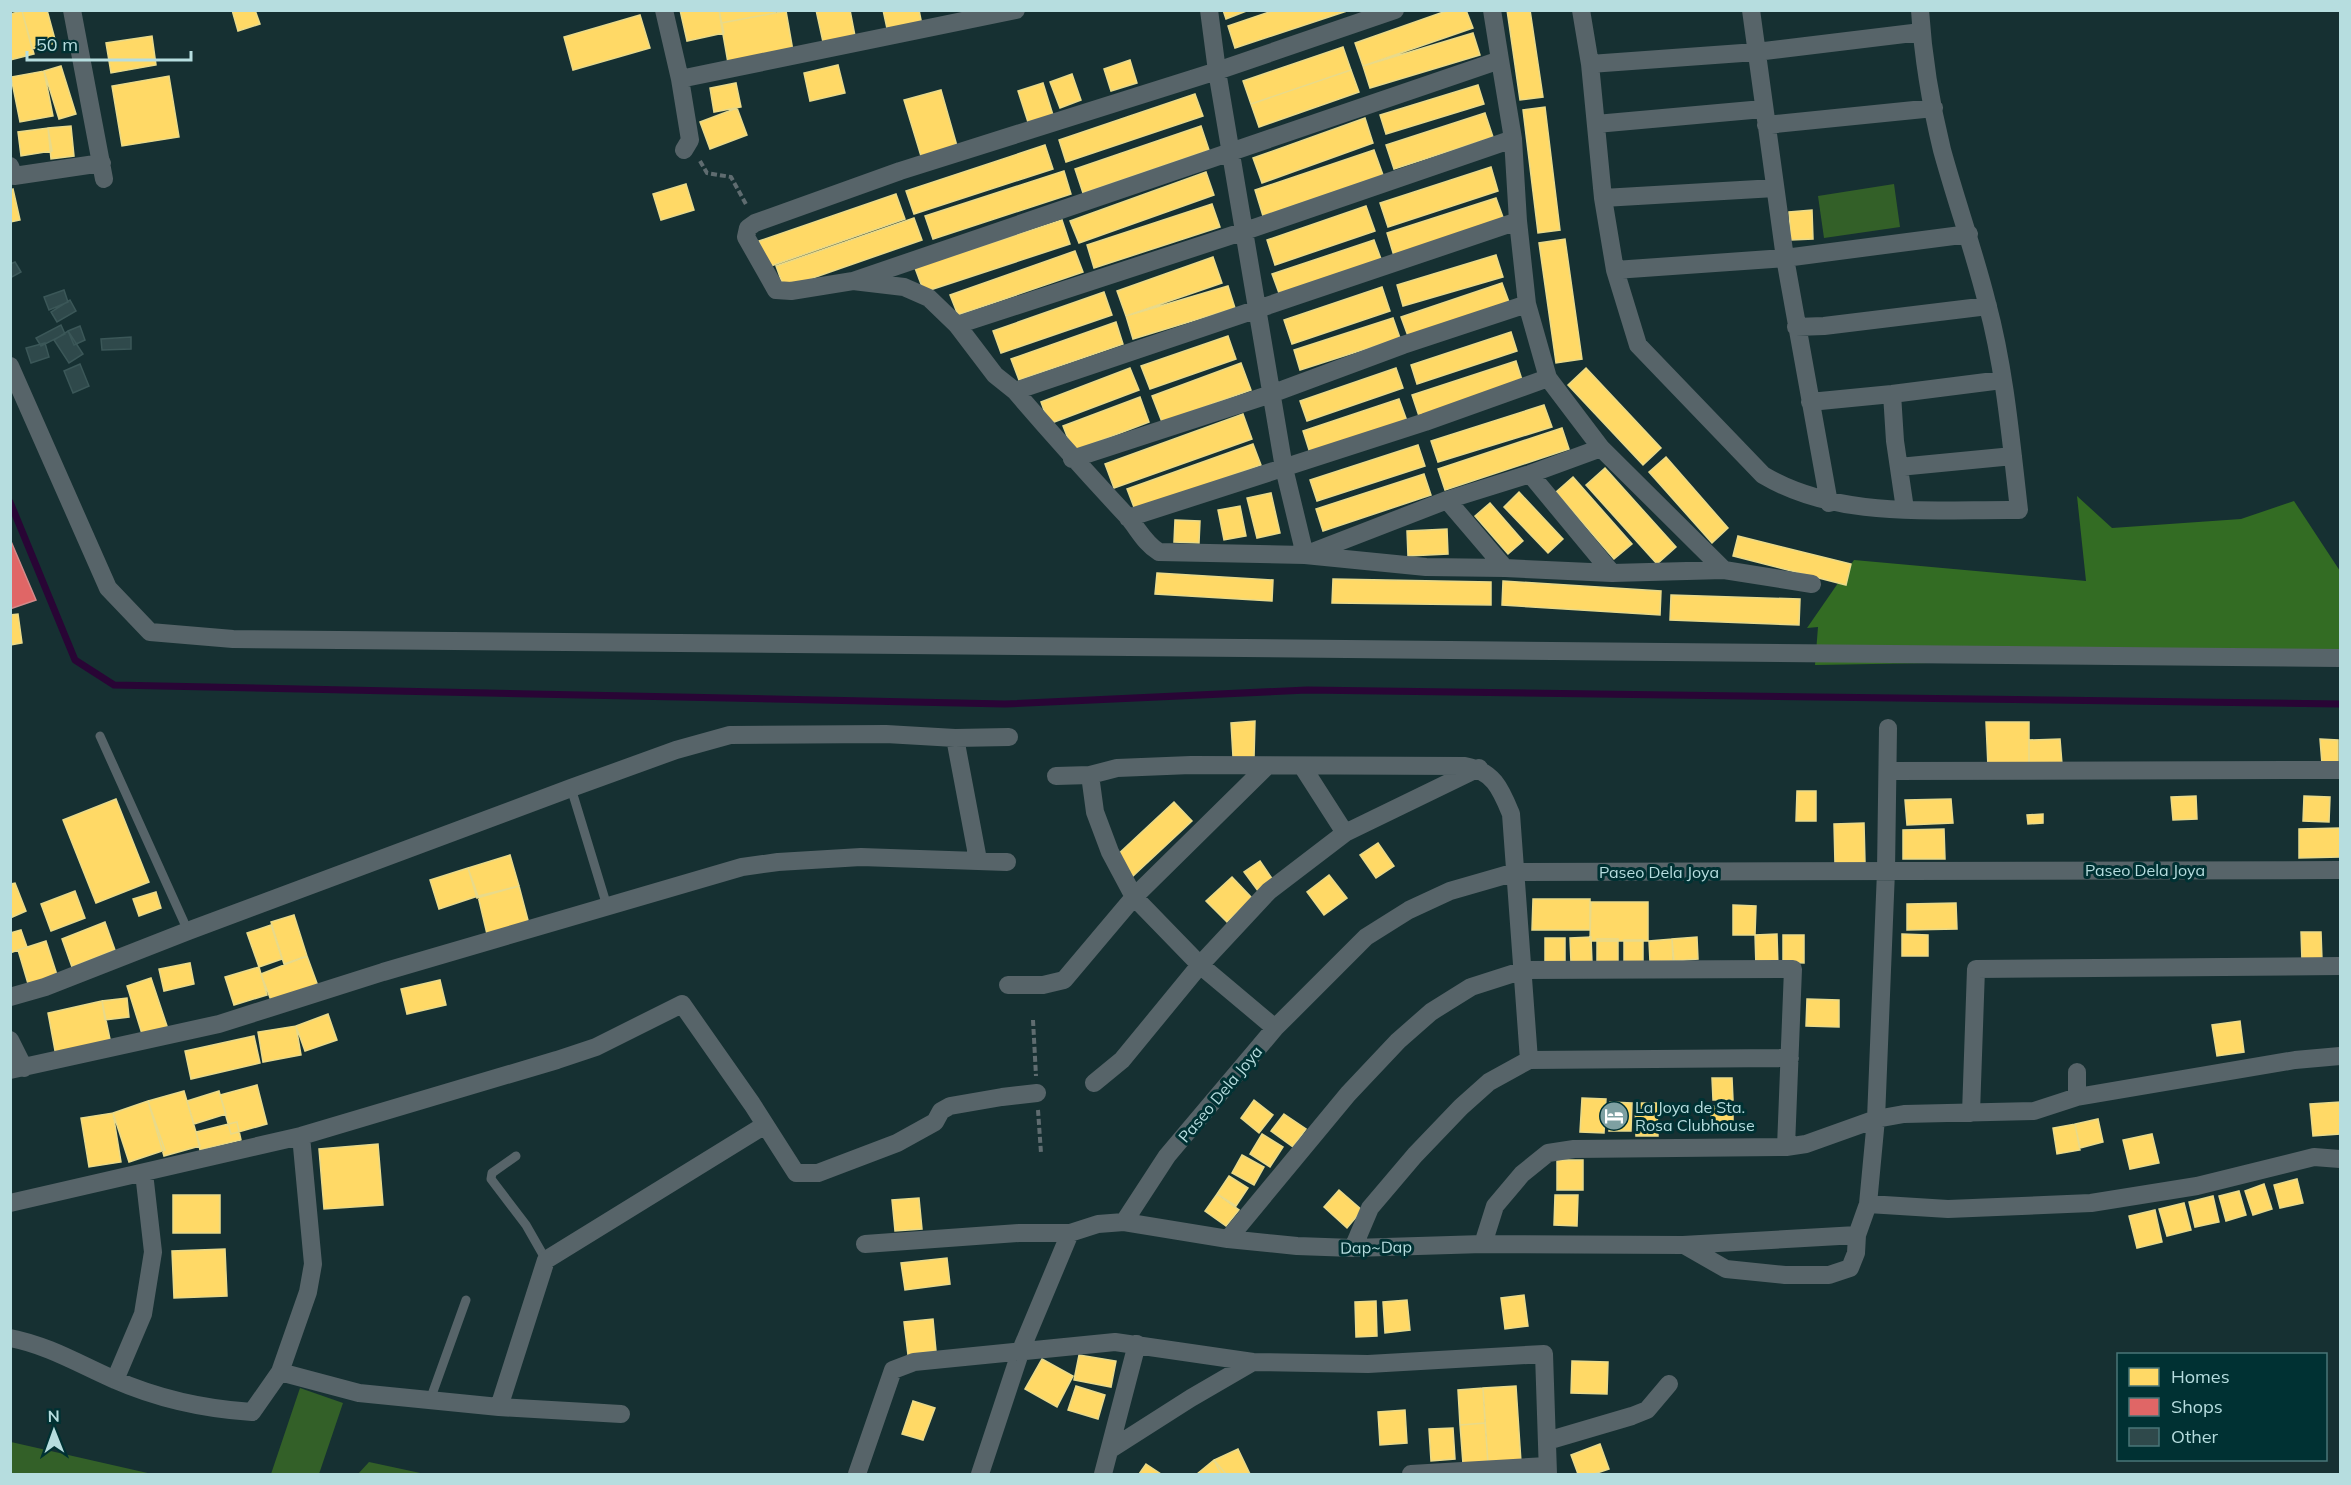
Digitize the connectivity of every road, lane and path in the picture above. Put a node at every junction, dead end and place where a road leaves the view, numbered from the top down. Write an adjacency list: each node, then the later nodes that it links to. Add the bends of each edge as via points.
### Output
1 (72, 10): 22 (street, via 103,171 14,176)
2 (664, 10): 15 (street)
3 (1016, 10): 15 (street)
4 (1209, 10): 14 (street)
5 (1395, 10): 14 (street)
6 (1492, 10): 12 (street)
7 (1581, 10): 13 (street)
8 (1751, 10): 11 (street)
9 (1920, 10): 10 (street)
10 (1921, 32): 11 (street); 16 (street)
11 (1756, 52): 13 (street); 17 (street)
12 (1500, 60): 19 (street); 21 (street)
13 (1590, 64): 18 (street)
14 (1217, 71): 21 (street); 26 (street, via 900,171)
15 (680, 79): 20 (street)
16 (1934, 108): 17 (street); 28 (street, via 1942,150)
17 (1765, 117): 18 (street); 23 (street)
18 (1596, 124): 24 (street)
19 (1513, 139): 25 (street); 27 (street)
20 (687, 145): 26 (path, via 707,173 731,177)
21 (1231, 150): 27 (street); 31 (street)
22 (10, 166)
23 (1775, 188): 24 (street); 29 (street)
24 (1603, 198): 30 (street)
25 (1518, 221): 32 (street); 34 (street)
26 (755, 223): 31 (street, via 748,228 746,237 776,290)
27 (1245, 231): 34 (street); 35 (street)
28 (1969, 234): 29 (street); 33 (street)
29 (1785, 258): 30 (street); 36 (street)
30 (1616, 270): 51 (street, via 1638,345 1763,475 1786,489)
31 (853, 281): 35 (street, via 904,287 929,298)
32 (1527, 304): 38 (street); 41 (street)
33 (1988, 306): 36 (street); 39 (street)
34 (1257, 309): 40 (street); 41 (street)
35 (957, 325): 40 (street, via 995,375)
36 (1796, 327): 43 (street)
37 (10, 366): 59 (street, via 108,588 150,632 233,639)
38 (1548, 378): 44 (street); 48 (street)
39 (2002, 380): 42 (street); 45 (street)
40 (1015, 391): 46 (street)
41 (1271, 394): 46 (street); 48 (street)
42 (1892, 394): 43 (street); 47 (street)
43 (1810, 402): 51 (street)
44 (1601, 448): 49 (street); 56 (street)
45 (2013, 456): 47 (street); 52 (street, via 2019,510)
46 (1072, 459): 53 (street)
47 (1899, 467): 52 (street)
48 (1284, 468): 53 (street); 54 (street)
49 (1530, 474): 50 (street); 57 (street)
50 (1447, 500): 54 (street); 55 (street)
51 (1829, 503): 52 (street)
52 (1905, 509)
53 (1128, 518): 54 (street, via 1149,546 1159,552)
54 (1305, 555): 55 (street, via 1426,567)
55 (1505, 568): 57 (street)
56 (1724, 570): 57 (street); 58 (street)
57 (1612, 573)
58 (1812, 584)
59 (2340, 658)
60 (1888, 728): 68 (street)
61 (100, 736): 80 (lane)
62 (1008, 737): 63 (street)
63 (955, 738): 71 (street, via 886,734 730,735); 73 (street)
64 (1302, 766): 65 (street); 66 (street); 72 (street)
65 (1266, 767): 69 (street, via 1117,768); 78 (street)
66 (1479, 768): 72 (street); 77 (street, via 1500,787 1511,814)
67 (2340, 770): 68 (street)
68 (1888, 771): 76 (street)
69 (1090, 775): 70 (street); 78 (street, via 1095,812 1110,852)
70 (1056, 776)
71 (571, 788): 79 (lane); 80 (street)
72 (1345, 833): 81 (street, via 1269,891)
73 (978, 860): 74 (street); 79 (street, via 861,857 778,862 742,867)
74 (1007, 862)
75 (2340, 870): 76 (street, Paseo Dela Joya)
76 (1886, 871): 77 (street, Paseo Dela Joya); 97 (street)
77 (1516, 872): 83 (street); 86 (street, Paseo Dela Joya, via 1450,891 1409,910 1366,937)
78 (1134, 897): 81 (street); 84 (street, via 1064,980 1043,985)
79 (607, 906): 91 (street, via 219,1024)
80 (188, 931): 85 (street)
81 (1200, 965): 86 (street); 93 (street, via 1122,1060)
82 (2340, 966): 96 (street, via 1977,969)
83 (1524, 970): 89 (street, via 1793,969); 90 (street); 109 (street, via 1471,987 1431,1012 1398,1041 1348,1094)
84 (1008, 985)
85 (10, 997)
86 (1275, 1029): 106 (street, Paseo Dela Joya, via 1167,1156)
87 (10, 1040): 91 (street)
88 (2340, 1056): 95 (street)
89 (1790, 1058): 90 (street); 100 (street)
90 (1529, 1060): 113 (street, via 1489,1082 1415,1155 1371,1208)
91 (17, 1069)
92 (2077, 1072): 95 (street)
93 (1094, 1083)
94 (1037, 1093): 98 (street, via 950,1106 917,1134 818,1173 796,1173)
95 (2077, 1097): 96 (street, via 2034,1111)
96 (1971, 1113): 97 (street, via 1904,1114)
97 (1876, 1119): 100 (street, via 1806,1144); 105 (street)
98 (765, 1125): 99 (street, via 682,1004 596,1047); 114 (street)
99 (301, 1136): 103 (street); 120 (street, via 313,1264 308,1292)
100 (1786, 1147): 111 (street, via 1574,1149 1548,1153 1522,1174 1495,1206)
101 (516, 1156): 114 (lane, via 492,1173 491,1179 526,1225)
102 (2340, 1159): 105 (street, via 2314,1157 2197,1186 2091,1203 1947,1209)
103 (144, 1173): 104 (street); 121 (street, via 153,1252 143,1314)
104 (10, 1203)
105 (1868, 1204): 108 (street)
106 (1124, 1222): 107 (street, Dap~Dap, via 1098,1224); 109 (street, Dap~Dap)
107 (1070, 1233): 110 (street, Dap~Dap); 118 (street)
108 (1857, 1235): 112 (street, Dap~Dap); 112 (street, via 1850,1268 1829,1275 1726,1269)
109 (1228, 1239): 113 (street, Dap~Dap)
110 (865, 1244)
111 (1483, 1244): 112 (street, Dap~Dap); 113 (street, Dap~Dap)
112 (1683, 1245)
113 (1353, 1248)
114 (546, 1260): 124 (street)
115 (466, 1300): 123 (lane)
116 (10, 1338): 121 (street, via 34,1342)
117 (1137, 1344): 118 (street, via 1115,1342); 119 (street); 127 (street)
118 (1021, 1350): 129 (street, via 914,1362 893,1370); 130 (street)
119 (1253, 1362): 126 (street, via 1368,1364 1544,1354); 127 (street)
120 (280, 1372): 121 (street, via 252,1412 219,1410); 123 (street, via 359,1393)
121 (115, 1380)
122 (1669, 1384): 126 (street, via 1647,1410)
123 (430, 1400): 124 (street)
124 (499, 1407): 125 (street)
125 (621, 1414)
126 (1547, 1441): 128 (street)
127 (1111, 1449): 131 (street)
128 (1547, 1470): 132 (street)
129 (857, 1474)
130 (980, 1474)
131 (1103, 1474)
132 (1411, 1474)

